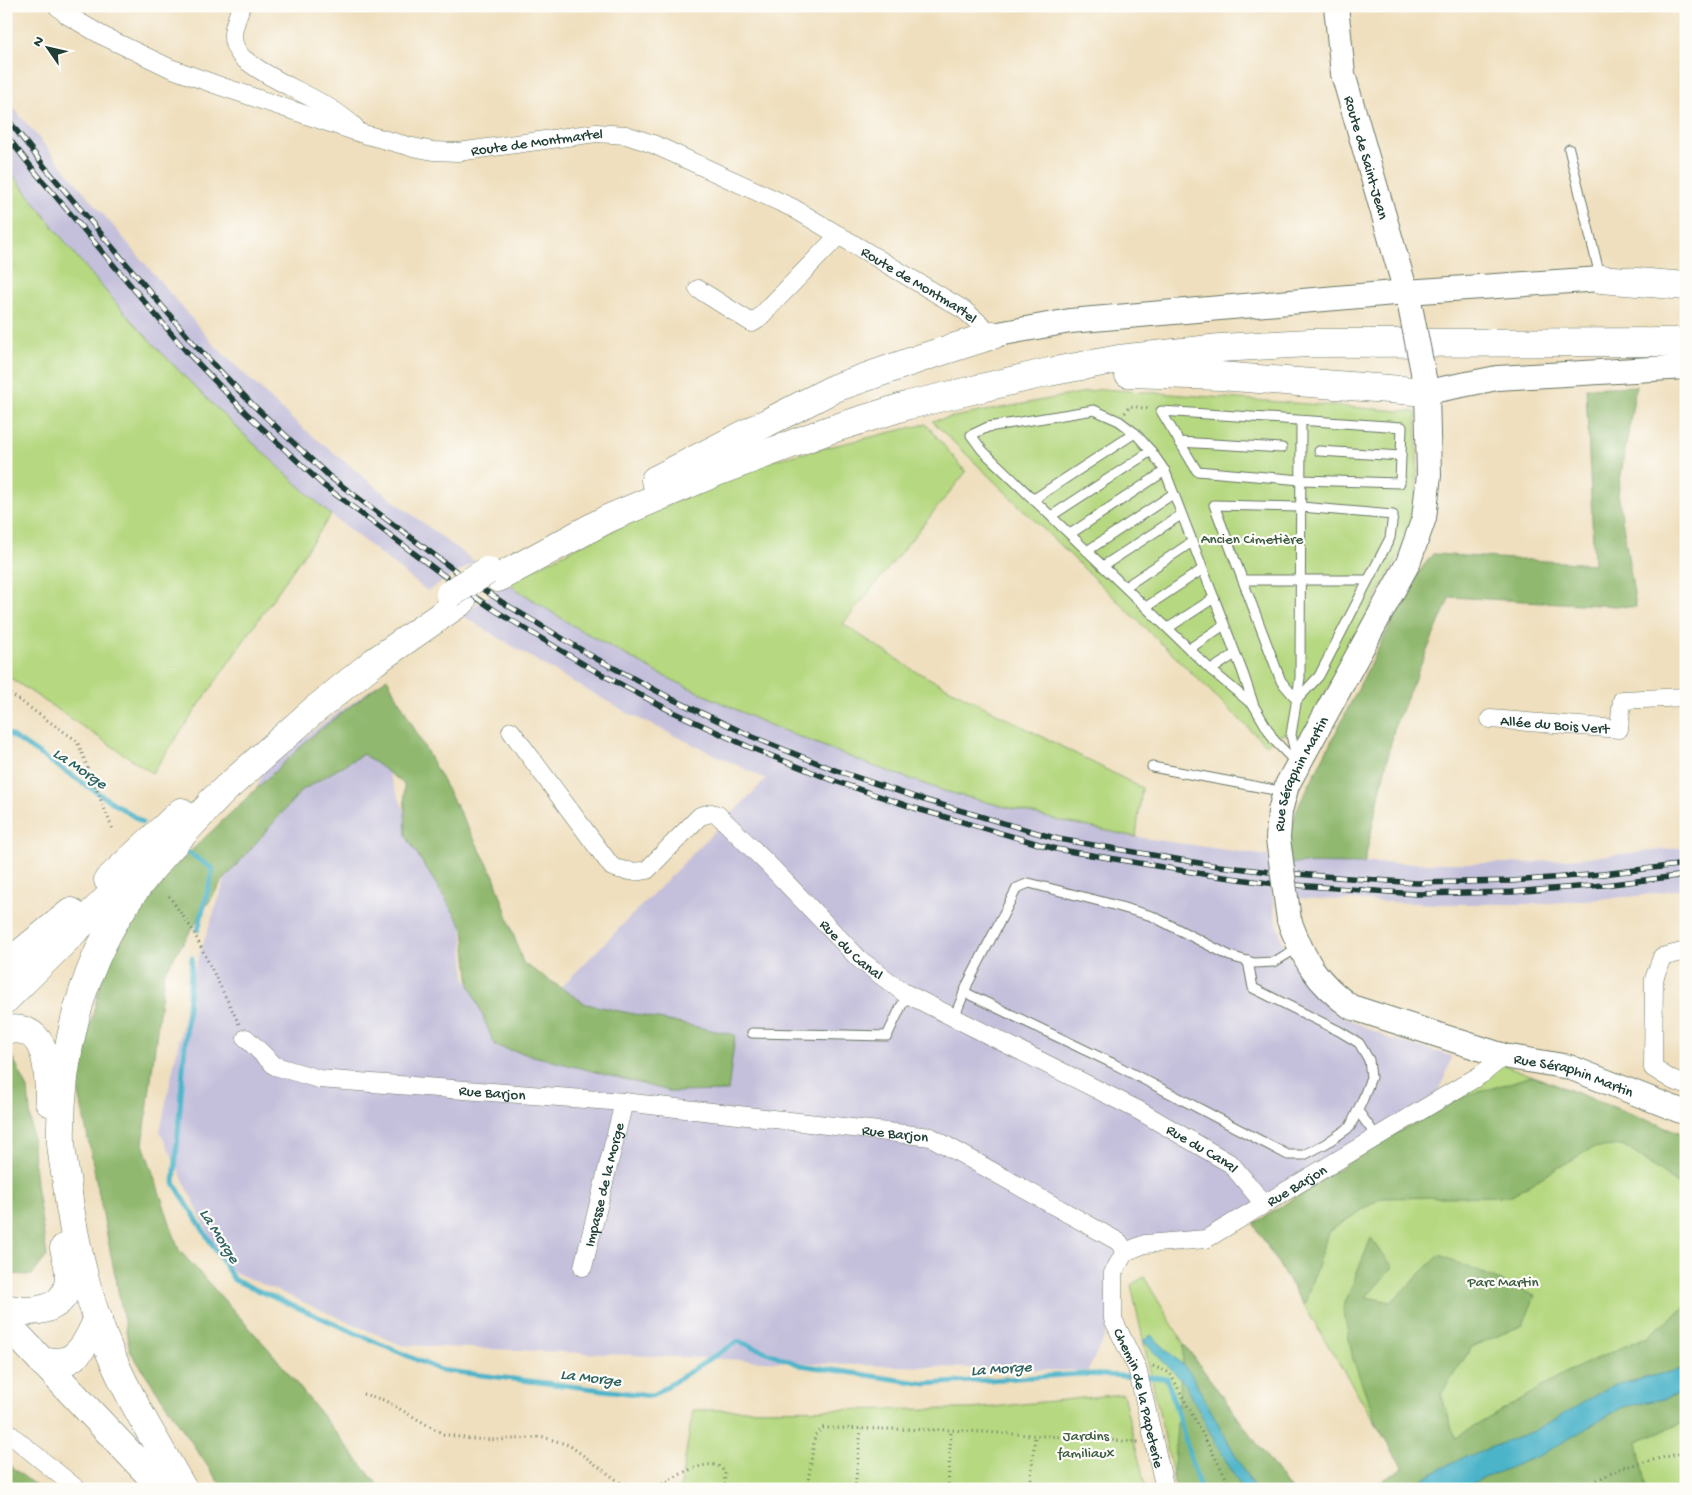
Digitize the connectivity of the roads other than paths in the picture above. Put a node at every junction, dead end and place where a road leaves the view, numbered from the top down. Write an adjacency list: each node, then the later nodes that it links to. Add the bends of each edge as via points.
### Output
1 (57, 6): 4 (street, Route de Montmartel, via 103,36 170,68)
2 (241, 6): 4 (street, via 233,43 242,58 336,112)
3 (1336, 6): 10 (street, Route de Saint-Jean, via 1343,74)
4 (360, 133): 6 (street, Route de Montmartel, via 408,146 458,152 596,133 626,135 654,144 794,208)
5 (1569, 149): 7 (lane)
6 (839, 235): 9 (street, via 752,323); 12 (street, Route de Montmartel, via 964,310)
7 (1601, 279): 8 (main road); 10 (street)
8 (1686, 286)
9 (698, 289)
10 (1408, 299): 12 (street, via 1070,321); 15 (street, Route de Saint-Jean, bridge)
11 (1686, 330): 29 (main road, via 1309,330 1117,347 995,370 825,418 712,460)
12 (993, 335): 29 (main road, via 835,388)
13 (1686, 342): 16 (main road, via 1309,343 1220,348 1119,359)
14 (1686, 367): 15 (street)
15 (1425, 382): 16 (main road, via 1138,372 1052,380); 55 (street, Rue Séraphin Martin, via 1429,475 1424,518 1408,562)
16 (909, 404): 37 (main road, via 717,472 607,519)
17 (1301, 421): 19 (lane, via 1161,411); 23 (lane, via 1402,427); 25 (lane)
18 (1135, 433): 21 (lane); 27 (lane); 27 (lane, via 1094,410 988,427 972,435 982,450)
19 (1180, 442): 20 (lane); 25 (lane, via 1197,471)
20 (1282, 448)
21 (1151, 451): 24 (lane); 31 (lane)
22 (1319, 451): 23 (lane)
23 (1401, 456): 25 (lane, via 1400,484)
24 (1165, 471): 26 (lane); 32 (lane)
25 (1301, 480): 28 (lane)
26 (1173, 494): 30 (lane); 34 (lane)
27 (1034, 499): 31 (lane)
28 (1301, 507): 38 (lane, via 1214,505); 39 (lane); 40 (lane, via 1393,515 1390,538)
29 (602, 508): 37 (main road)
30 (1182, 515): 33 (lane); 35 (lane)
31 (1051, 516): 32 (lane)
32 (1070, 534): 34 (lane)
33 (1192, 542): 36 (lane); 41 (lane)
34 (1087, 551): 35 (lane)
35 (1103, 566): 41 (lane)
36 (1203, 570): 43 (lane); 44 (lane)
37 (492, 575): 42 (main road, bridge)
38 (1243, 580): 39 (lane); 51 (lane, via 1281,682)
39 (1301, 580): 40 (lane); 51 (lane)
40 (1368, 580): 51 (lane, via 1319,676)
41 (1125, 587): 44 (lane)
42 (456, 597): 57 (main road, via 312,712); 59 (main road, via 368,652 304,702)
43 (1214, 598): 45 (lane); 46 (lane)
44 (1146, 607): 46 (lane)
45 (1224, 625): 47 (lane); 48 (lane)
46 (1168, 628): 47 (lane)
47 (1189, 649): 49 (lane)
48 (1235, 654): 49 (lane); 52 (lane)
49 (1211, 670): 52 (lane)
50 (1686, 697): 53 (street, Allée du Bois Vert, via 1622,700 1619,729)
51 (1297, 700): 55 (lane, via 1291,735)
52 (1254, 706): 55 (lane, via 1274,740)
53 (1490, 719)
54 (511, 731): 66 (street, Rue du Canal, via 612,867 637,873 646,870 700,816 718,815 859,959)
55 (1298, 765): 58 (street, Rue Séraphin Martin)
56 (1152, 766): 58 (lane)
57 (226, 788): 67 (main road, via 150,856); 82 (main road, via 156,863 123,906 99,951 79,1000 63,1079 62,1144 70,1211 85,1279)
58 (1285, 792): 60 (street, Rue Séraphin Martin, bridge, via 1278,839 1289,920)
59 (91, 895): 63 (main road); 64 (main road)
60 (1299, 946): 62 (lane, via 1274,962); 72 (street, Rue Séraphin Martin, via 1310,967 1332,993 1351,1007)
61 (1686, 951): 73 (street, via 1662,957 1654,979 1653,1068)
62 (1248, 961): 65 (lane, via 1230,956 1152,916 1029,883 1016,888); 75 (lane, via 1253,988 1359,1043 1370,1060 1371,1077)
63 (6, 965)
64 (6, 982)
65 (964, 992): 68 (lane); 75 (lane, via 1114,1064 1288,1155 1304,1155 1325,1144 1350,1127)
66 (907, 994): 68 (street, Rue du Canal); 70 (lane, via 887,1036)
67 (6, 999)
68 (954, 1018): 78 (street, Rue du Canal, via 1138,1110 1231,1164)
69 (6, 1030): 81 (main road, via 14,1029 36,1037 44,1050 49,1076 50,1150 55,1200 69,1276 66,1292 54,1306 19,1311)
70 (752, 1033)
71 (246, 1038): 74 (street, Rue Barjon, via 275,1066 319,1079)
72 (1504, 1056): 76 (street, Rue Séraphin Martin, via 1570,1067); 77 (street, Rue Barjon, via 1482,1074)
73 (1686, 1086)
74 (624, 1102): 79 (street, Rue Barjon, via 931,1137 1119,1242); 80 (street, Impasse de la Morge)
75 (1358, 1111): 77 (lane)
76 (1686, 1113)
77 (1377, 1137): 78 (street, Rue Barjon)
78 (1264, 1204): 79 (street, Rue Barjon, via 1206,1239 1145,1244)
79 (1125, 1252): 89 (street, Chemin de la Papeterie, via 1113,1273 1113,1319 1136,1366)
80 (583, 1267)
81 (6, 1308)
82 (98, 1318): 84 (main road, via 81,1350 67,1360); 88 (main road, via 134,1403)
83 (6, 1323): 84 (main road)
84 (43, 1363): 87 (main road)
85 (6, 1430): 86 (street)
86 (77, 1489)
87 (163, 1489)
88 (183, 1489)
89 (1165, 1489)

